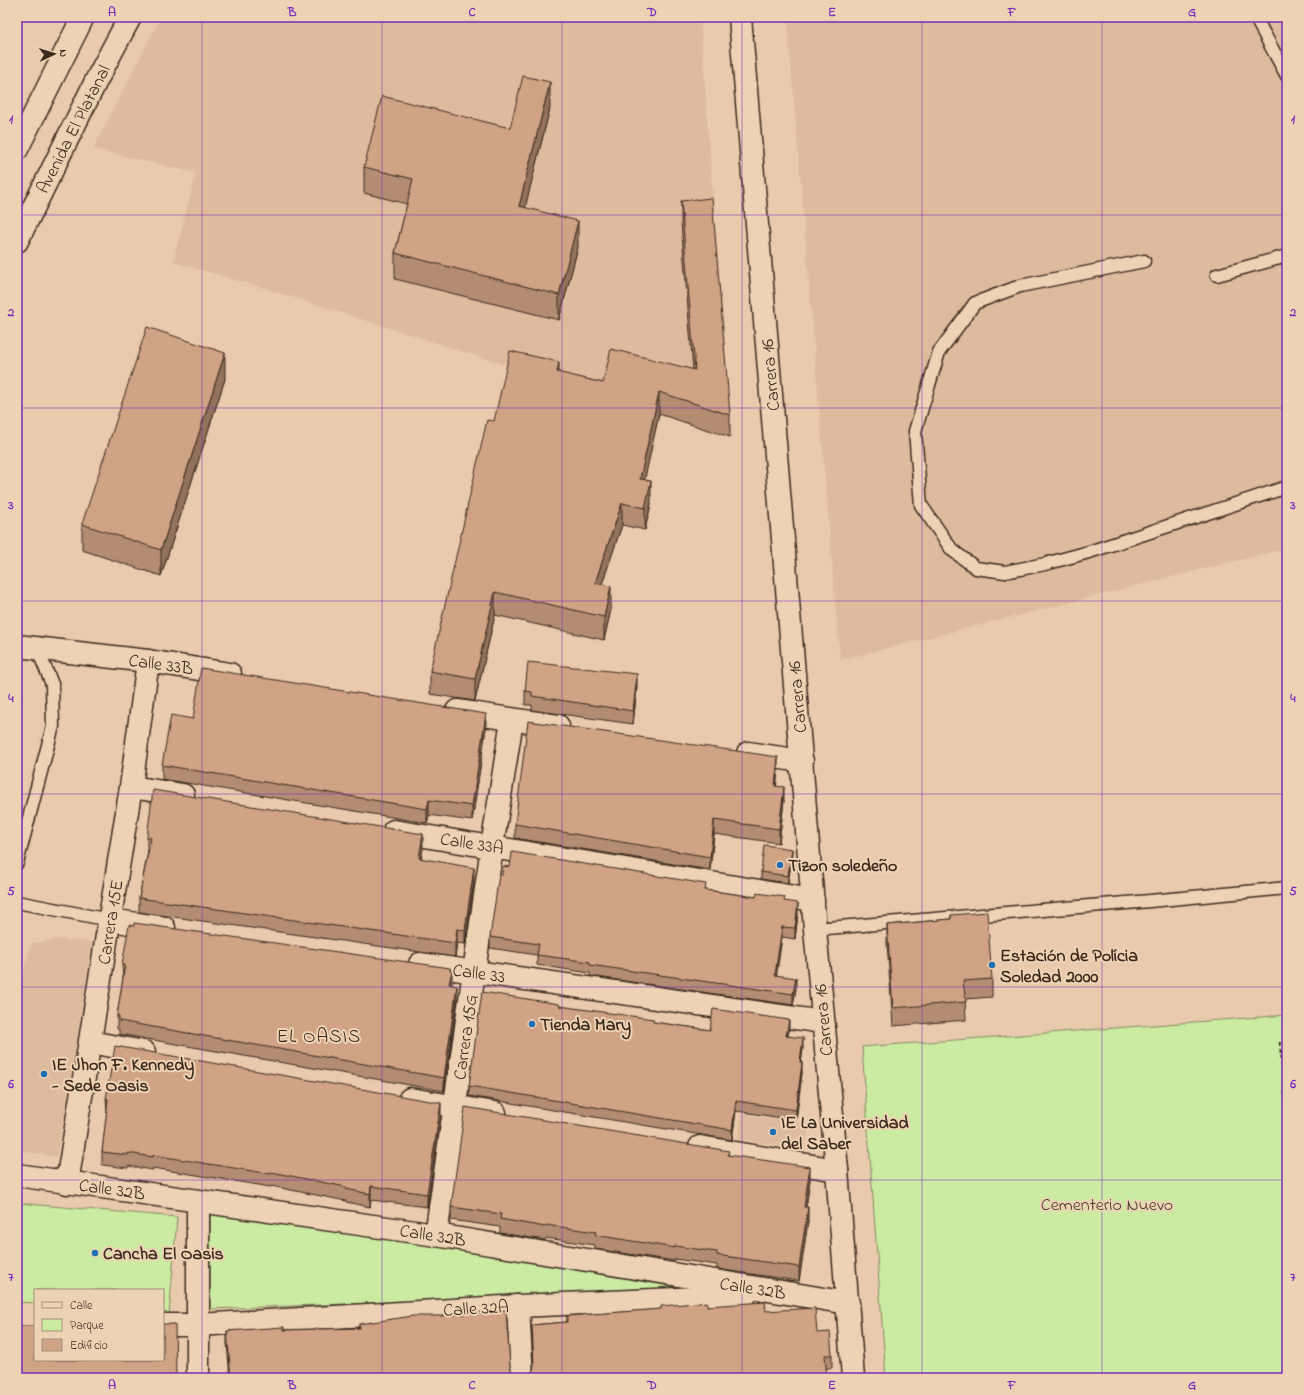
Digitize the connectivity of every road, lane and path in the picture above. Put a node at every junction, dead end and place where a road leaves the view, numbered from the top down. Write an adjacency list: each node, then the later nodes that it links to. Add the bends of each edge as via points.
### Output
1 (83, 17): 6 (street)
2 (130, 17): 7 (street, Avenida El Platanal)
3 (740, 17): 19 (street, Carrera 16)
4 (1255, 17): 5 (lane)
5 (1287, 76)
6 (17, 149)
7 (17, 241)
8 (1287, 256): 10 (lane)
9 (1144, 261): 11 (lane, via 1020,286 975,303 939,352 915,431 921,505 952,550 976,568 1005,572 1089,552)
10 (1217, 275)
11 (1287, 487)
12 (27, 647): 13 (street, Calle 33B); 24 (lane, via 52,684 53,726)
13 (148, 661): 14 (street, Calle 33B); 20 (street, Carrera 15E)
14 (249, 677)
15 (435, 707): 16 (street)
16 (512, 720): 17 (street); 23 (street, Carrera 15G)
17 (575, 728)
18 (732, 751): 19 (street)
19 (802, 761): 26 (street, Carrera 16)
20 (131, 787): 21 (street); 28 (street, Carrera 15E)
21 (202, 799)
22 (374, 827): 23 (street, Calle 33A)
23 (492, 847): 26 (street, Calle 33A); 32 (street, Carrera 15G)
24 (17, 863)
25 (1287, 888): 29 (lane)
26 (813, 900): 29 (street, Carrera 16)
27 (17, 902): 28 (lane)
28 (110, 920): 30 (street); 34 (street, Carrera 15E)
29 (816, 929): 33 (street, Carrera 16)
30 (181, 930)
31 (403, 962): 32 (street, Calle 33)
32 (474, 972): 33 (street, Calle 33); 38 (street, Carrera 15G)
33 (823, 1022): 42 (street, Carrera 16)
34 (90, 1042): 36 (street); 44 (street, Carrera 15E)
35 (1280, 1042): 40 (path)
36 (160, 1054)
37 (393, 1096): 38 (street)
38 (455, 1106): 39 (street); 46 (street, Carrera 15G)
39 (517, 1117)
40 (1287, 1117)
41 (681, 1144): 42 (street)
42 (837, 1170): 48 (street, Carrera 16)
43 (17, 1175): 44 (street, Calle 32B)
44 (67, 1183): 45 (street, Calle 32B)
45 (198, 1201): 46 (street, Calle 32B); 51 (street)
46 (436, 1235): 47 (street, Calle 32B)
47 (790, 1294): 48 (street, Calle 32B); 49 (street, Calle 32A)
48 (848, 1303): 54 (street, Carrera 16)
49 (518, 1306): 51 (street, Calle 32A); 53 (street)
50 (164, 1325): 51 (street, Calle 32A)
51 (198, 1325): 52 (street)
52 (198, 1378)
53 (522, 1378)
54 (853, 1378)

